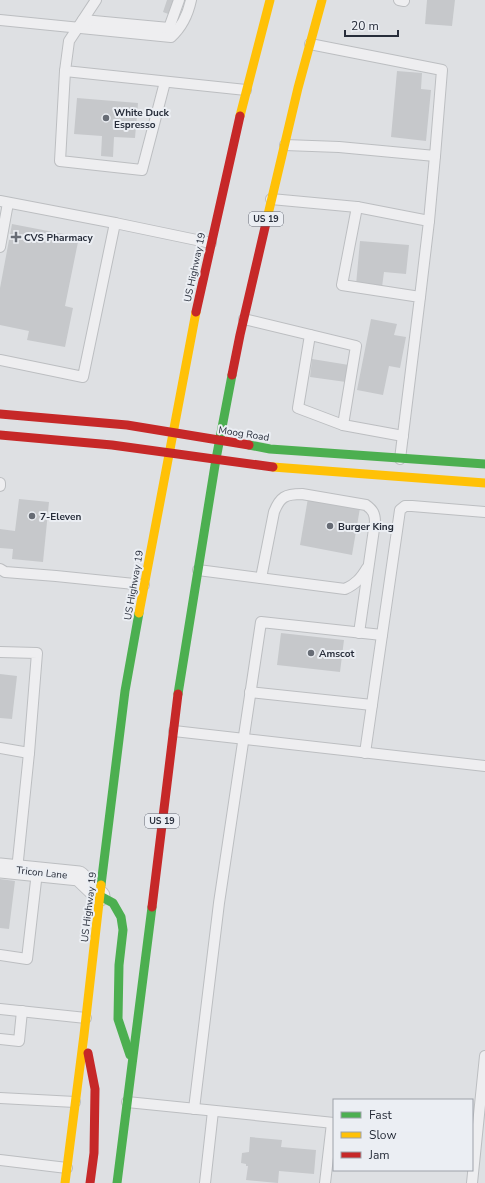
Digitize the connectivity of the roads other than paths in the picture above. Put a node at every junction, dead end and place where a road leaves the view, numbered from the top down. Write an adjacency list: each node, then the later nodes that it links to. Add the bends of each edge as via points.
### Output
1 (96, 0): 9 (lane)
2 (179, 0): 9 (lane, via 169,28)
3 (191, 0): 9 (lane, via 179,30 171,37)
4 (270, 0): 13 (main road, US Highway 19)
5 (322, 0): 10 (main road, US 19)
6 (400, 0): 7 (lane)
7 (404, 0)
8 (0, 20): 9 (lane)
9 (80, 24): 11 (lane, via 68,42)
10 (310, 44): 14 (main road, US 19); 15 (lane, via 442,70)
11 (65, 71): 12 (lane); 12 (lane, via 60,161 75,163 142,170)
12 (164, 82): 13 (lane)
13 (246, 90): 21 (main road, US Highway 19)
14 (285, 145): 15 (lane); 16 (main road, US 19)
15 (435, 156): 19 (lane)
16 (271, 199): 18 (lane); 24 (main road, US 19)
17 (4, 202): 20 (lane); 22 (lane)
18 (356, 207): 19 (lane); 23 (lane, via 342,285)
19 (429, 221): 23 (lane)
20 (115, 223): 21 (lane); 26 (lane, via 83,377)
21 (211, 243): 29 (main road, US Highway 19)
22 (0, 247)
23 (420, 297): 31 (lane)
24 (244, 318): 25 (lane); 32 (main road, US 19)
25 (310, 335): 28 (lane, via 298,408); 28 (lane, via 356,346)
26 (0, 360)
27 (0, 414): 29 (main road, Moog Road, via 127,425)
28 (343, 425): 31 (lane)
29 (172, 433): 32 (main road, Moog Road); 33 (main road, US Highway 19)
30 (0, 435): 33 (main road)
31 (403, 436): 35 (lane)
32 (220, 440): 34 (main road, US 19); 35 (main road, Moog Road, via 270,449)
33 (168, 453): 34 (main road); 45 (main road, US Highway 19)
34 (216, 459): 38 (main road, via 260,466); 43 (main road, US 19)
35 (400, 459): 36 (main road, Moog Road)
36 (485, 464)
37 (0, 483): 39 (lane)
38 (485, 483)
39 (0, 486)
40 (485, 512): 47 (lane, via 412,506 405,506 400,510)
41 (369, 563): 44 (lane, via 360,579 346,589); 44 (lane, via 375,522 372,509 359,503 293,494 284,496 274,512); 46 (lane)
42 (0, 569): 45 (lane, via 5,572)
43 (198, 570): 44 (lane); 51 (main road, US 19)
44 (261, 578)
45 (144, 585): 59 (main road, US Highway 19, via 123,706)
46 (359, 632): 47 (lane); 49 (lane, via 261,622)
47 (382, 635): 50 (lane)
48 (0, 652): 55 (lane, via 37,653)
49 (250, 692): 50 (lane); 52 (lane)
50 (372, 705): 54 (lane)
51 (174, 731): 52 (lane); 67 (main road, US 19)
52 (243, 739): 54 (lane); 71 (lane, via 219,903)
53 (0, 748): 55 (lane)
54 (365, 752): 56 (lane)
55 (29, 753): 57 (lane)
56 (485, 766)
57 (8, 869): 58 (street, Tricon Lane)
58 (37, 872): 59 (street, Tricon Lane, via 80,876); 60 (lane, via 27,959)
59 (100, 896): 63 (main road, US Highway 19); 67 (main road, via 113,903 121,917 123,930 119,965 118,1019)
60 (0, 955)
61 (0, 1009): 62 (lane)
62 (22, 1011): 63 (lane); 65 (lane, via 19,1041)
63 (86, 1018): 64 (main road, US Highway 19)
64 (84, 1035): 69 (main road, US Highway 19); 80 (main road, via 94,1089 94,1153)
65 (0, 1039)
66 (485, 1056): 74 (lane)
67 (132, 1062): 70 (main road, US 19)
68 (0, 1098): 69 (lane)
69 (75, 1102): 77 (main road, US Highway 19)
70 (127, 1102): 71 (lane); 81 (main road, US 19)
71 (194, 1109): 72 (lane)
72 (213, 1111): 73 (lane); 82 (lane)
73 (333, 1123): 83 (lane)
74 (474, 1137): 76 (lane)
75 (0, 1160): 77 (lane)
76 (473, 1160)
77 (67, 1168): 79 (main road, US Highway 19)
78 (473, 1171): 84 (lane)
79 (65, 1183)
80 (90, 1183)
81 (117, 1183)
82 (205, 1183)
83 (325, 1183)
84 (472, 1183)

